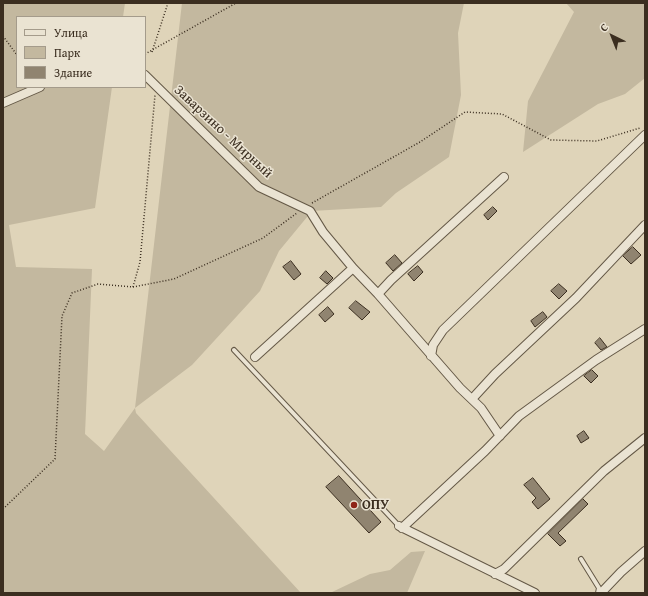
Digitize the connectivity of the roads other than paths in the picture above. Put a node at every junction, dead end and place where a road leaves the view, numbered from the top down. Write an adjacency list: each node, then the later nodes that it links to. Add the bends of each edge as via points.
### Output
1 (146, 76): 7 (street, Заварзино - Мирный, via 259,187 310,211 323,232)
2 (38, 88): 3 (street)
3 (3, 104)
4 (645, 135): 11 (street, via 443,330 433,345)
5 (504, 177): 8 (street)
6 (645, 225): 13 (street, via 576,298 494,374)
7 (353, 268): 8 (street, Заварзино - Мирный); 12 (street)
8 (378, 294): 11 (street, Заварзино - Мирный)
9 (645, 329): 14 (street, via 620,343 519,416)
10 (234, 350): 16 (lane)
11 (431, 356): 13 (street, Заварзино - Мирный)
12 (255, 357)
13 (472, 399): 14 (street, Заварзино - Мирный)
14 (500, 436): 16 (street)
15 (645, 438): 19 (street, via 604,471)
16 (401, 527): 19 (street)
17 (645, 551): 22 (street)
18 (581, 559): 21 (lane, via 599,588)
19 (495, 574): 20 (street)
20 (535, 593)
21 (598, 593)
22 (601, 593)

